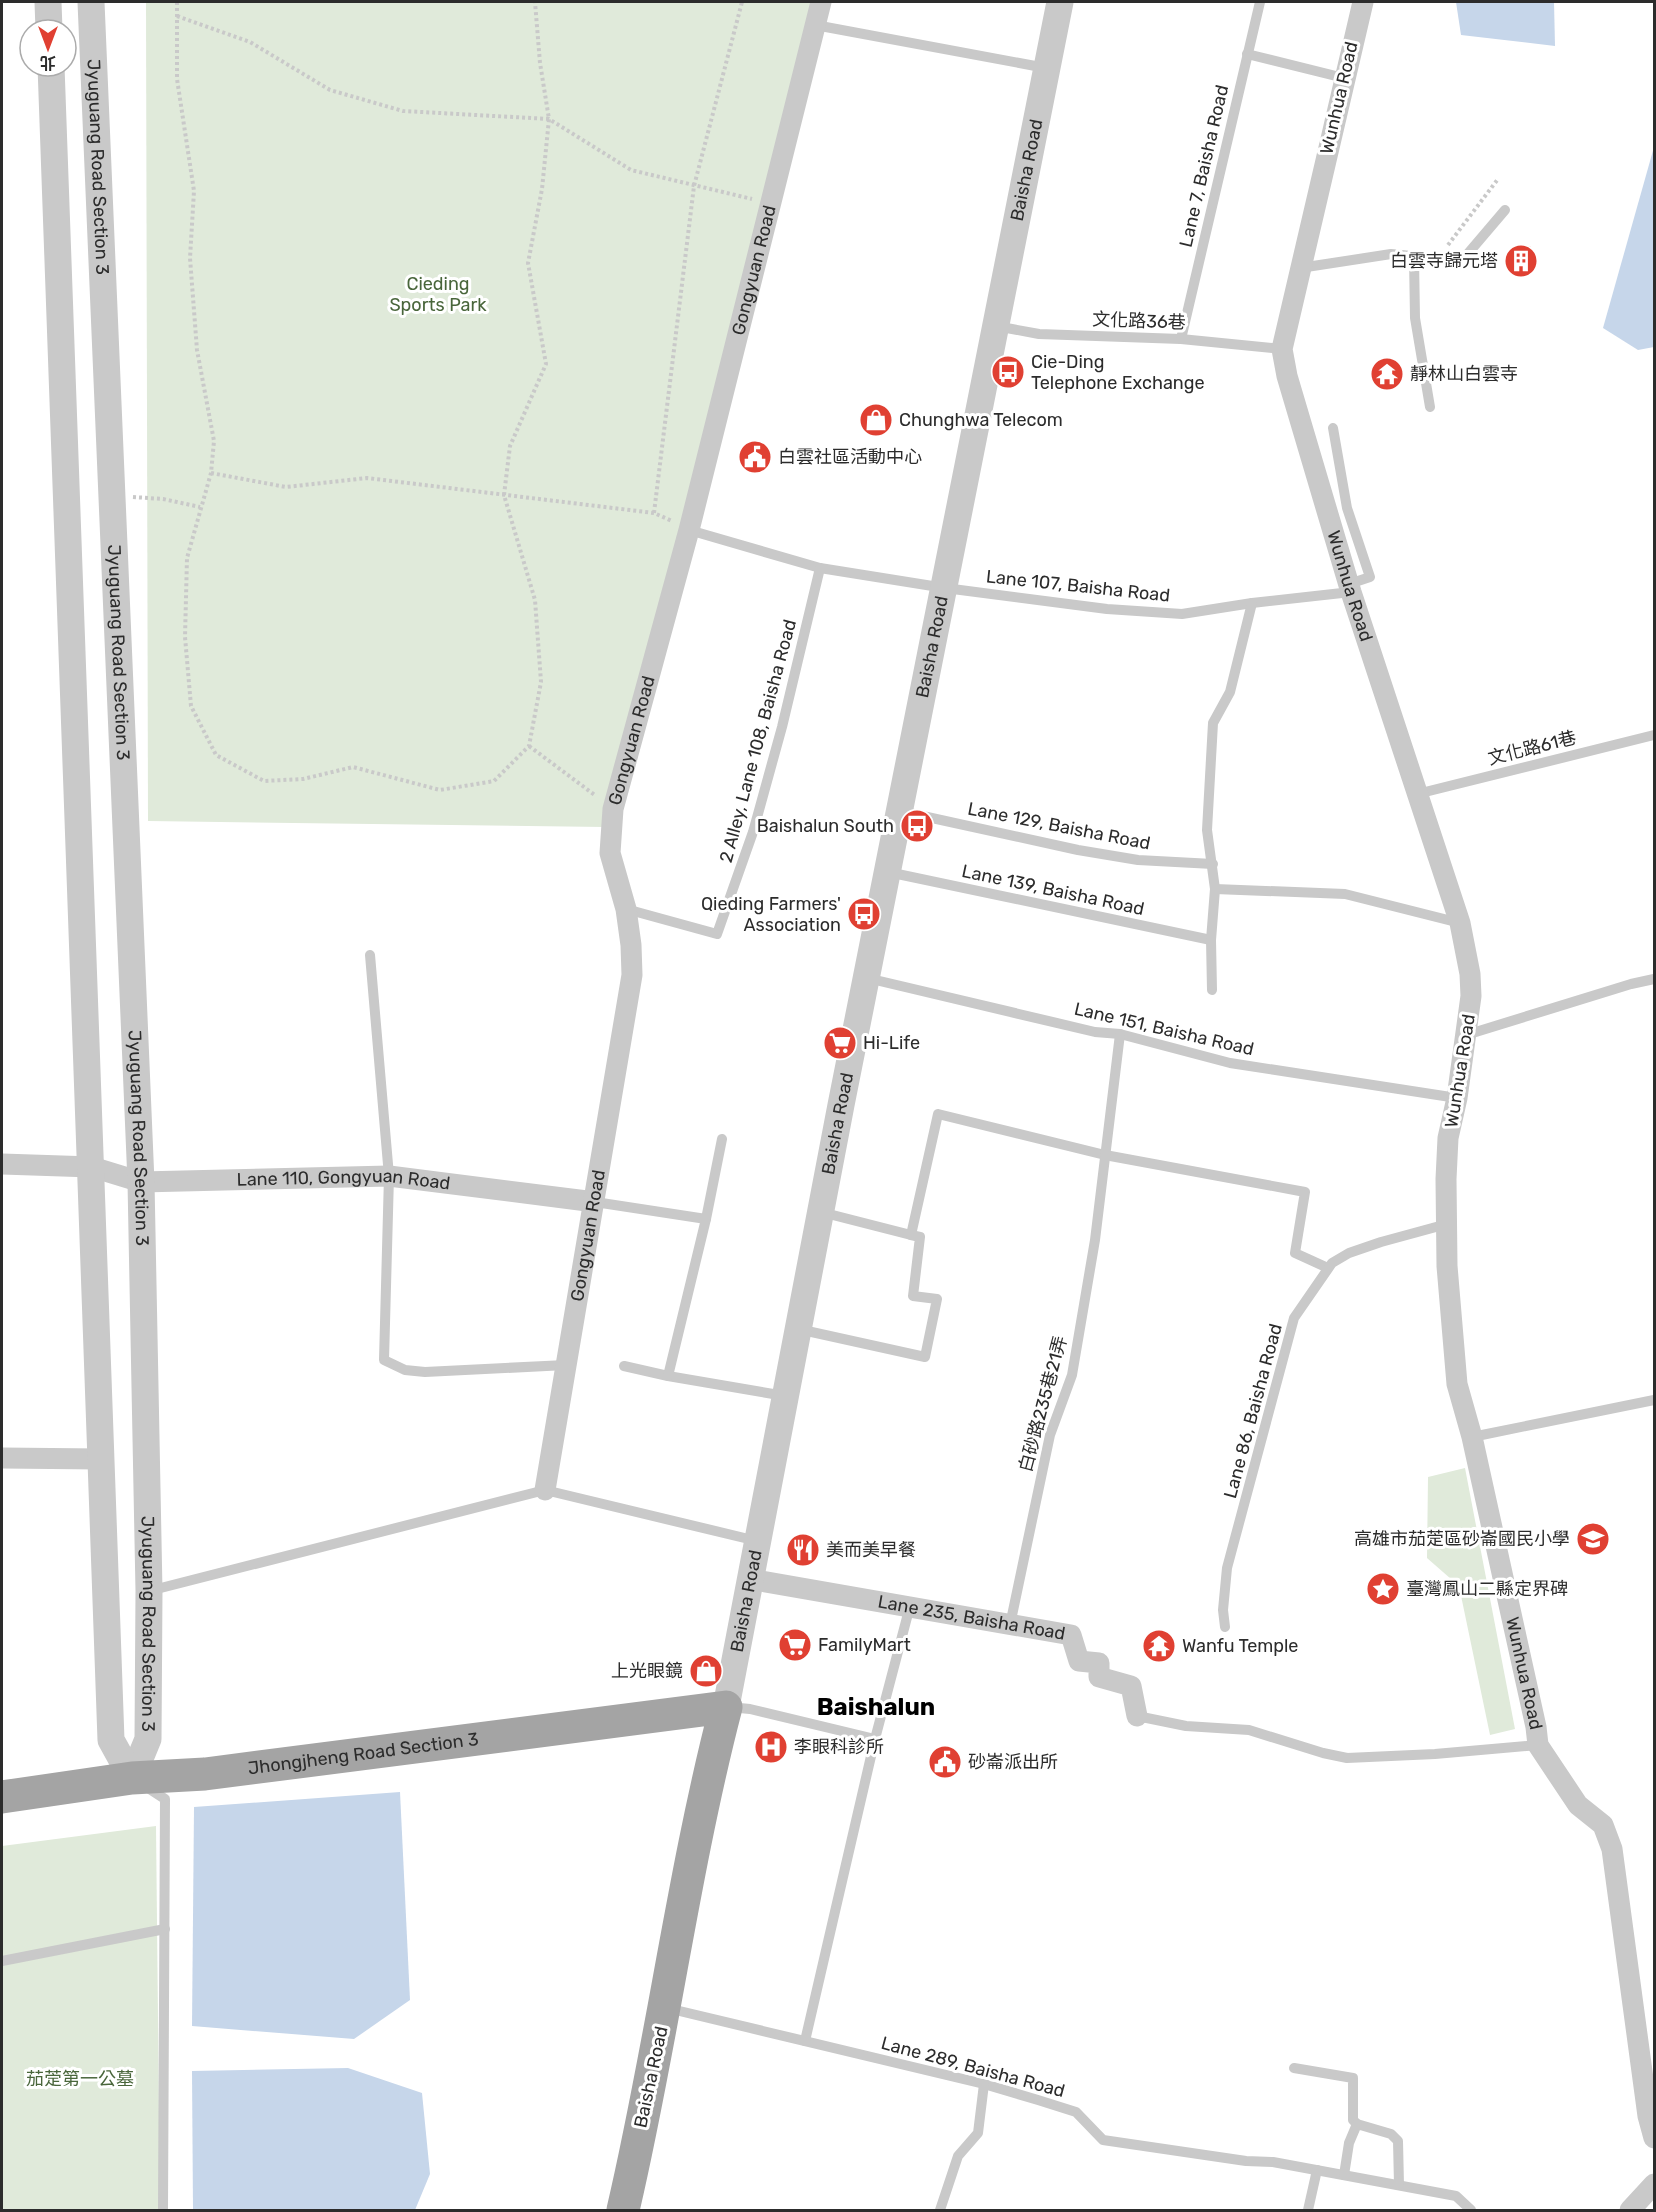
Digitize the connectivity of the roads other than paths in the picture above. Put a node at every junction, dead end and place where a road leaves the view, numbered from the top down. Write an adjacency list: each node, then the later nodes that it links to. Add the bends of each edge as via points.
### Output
1 (48, 2): 7 (street)
2 (91, 2): 47 (street, Jyuguang Road Section 3)
3 (821, 2): 8 (street, Gongyuan Road)
4 (1060, 2): 10 (street, Baisha Road)
5 (1260, 2): 9 (lane, Lane 7, Baisha Road)
6 (1362, 2): 12 (street, Wunhua Road)
7 (49, 18)
8 (815, 25): 10 (lane); 21 (street, Gongyuan Road)
9 (1247, 54): 12 (lane); 17 (lane, Lane 7, Baisha Road)
10 (1046, 68): 16 (street, Baisha Road)
11 (51, 78): 45 (street, Jyuguang Road Section 3)
12 (1344, 78): 15 (street, Wunhua Road)
13 (1505, 210): 14 (lane, via 1465,257)
14 (1414, 258): 15 (lane, via 1391,254); 19 (lane, via 1415,318)
15 (1300, 268): 18 (street, Wunhua Road)
16 (995, 326): 17 (lane, 文化路36巷, via 1039,334); 23 (street, Baisha Road)
17 (1180, 339): 18 (lane, 文化路36巷)
18 (1282, 349): 24 (street, Wunhua Road)
19 (1430, 407)
20 (1333, 429): 24 (lane, via 1347,508 1370,577)
21 (689, 530): 22 (lane, Lane 107, Baisha Road); 32 (street, Gongyuan Road, via 613,809 610,853)
22 (820, 568): 23 (lane, Lane 107, Baisha Road); 32 (lane, 2 Alley, Lane 108, Baisha Road, via 753,832 717,934)
23 (945, 588): 25 (lane, Lane 107, Baisha Road, via 1107,609 1182,614); 28 (street, Baisha Road)
24 (1350, 588): 25 (lane, Lane 107, Baisha Road); 27 (street, Wunhua Road)
25 (1252, 603): 29 (lane, via 1230,692 1213,723 1208,830)
26 (1654, 735): 27 (lane, 文化路61巷)
27 (1418, 794): 33 (street, Wunhua Road)
28 (900, 811): 29 (lane, Lane 129, Baisha Road, via 1078,850 1138,860); 30 (street, Baisha Road)
29 (1213, 864): 31 (lane)
30 (888, 872): 34 (lane, Lane 139, Baisha Road); 36 (street, Baisha Road)
31 (1215, 889): 33 (lane, via 1345,894); 34 (lane)
32 (626, 909): 48 (street, Gongyuan Road, via 632,975)
33 (1460, 923): 40 (street, Wunhua Road, via 1470,974)
34 (1211, 940): 38 (lane)
35 (370, 955): 46 (lane)
36 (867, 978): 39 (lane, Lane 151, Baisha Road, via 1095,1032); 49 (street, Baisha Road)
37 (1654, 979): 40 (lane)
38 (1212, 990)
39 (1120, 1034): 41 (lane, Lane 151, Baisha Road, via 1230,1063); 43 (lane, 白砂路235巷21弄)
40 (1466, 1035): 41 (street, Wunhua Road)
41 (1457, 1098): 51 (street, Wunhua Road, via 1448,1138)
42 (722, 1139): 50 (lane)
43 (1105, 1155): 52 (lane, via 938,1114); 53 (lane, via 1305,1192 1295,1253); 68 (lane, 白砂路235巷21弄, via 1072,1375 1050,1435)
44 (2, 1164): 45 (street, Lane 110, Gongyuan Road)
45 (92, 1167): 47 (street, Lane 110, Gongyuan Road); 62 (street, Jyuguang Road Section 3)
46 (389, 1176): 47 (street, Lane 110, Gongyuan Road); 48 (street, Lane 110, Gongyuan Road); 55 (lane, via 384,1360 405,1370 425,1372)
47 (141, 1182): 66 (street, Jyuguang Road Section 3)
48 (595, 1202): 50 (lane); 55 (street, Gongyuan Road)
49 (821, 1212): 52 (lane); 54 (street, Baisha Road)
50 (706, 1220): 57 (lane)
51 (1448, 1224): 53 (lane, Lane 86, Baisha Road, via 1349,1253); 60 (street, Wunhua Road, via 1447,1266 1457,1384)
52 (911, 1234): 54 (lane, via 920,1237 913,1296 937,1299 925,1357)
53 (1328, 1268): 69 (lane, Lane 86, Baisha Road, via 1294,1318 1227,1568)
54 (798, 1329): 58 (street, Baisha Road)
55 (566, 1365): 63 (street, Gongyuan Road)
56 (624, 1366): 57 (lane)
57 (668, 1376): 58 (lane)
58 (786, 1396): 64 (street, Baisha Road)
59 (1654, 1400): 60 (lane)
60 (1472, 1437): 73 (street, Wunhua Road)
61 (2, 1458): 62 (street)
62 (100, 1459): 74 (street, Jyuguang Road Section 3, via 111,1740)
63 (545, 1490): 64 (lane); 66 (lane)
64 (757, 1541): 65 (street, Baisha Road)
65 (749, 1579): 67 (street, Lane 235, Baisha Road); 70 (street, Baisha Road)
66 (149, 1591): 74 (street, Jyuguang Road Section 3, via 148,1739)
67 (910, 1606): 68 (street, Lane 235, Baisha Road); 72 (lane)
68 (1011, 1625): 71 (street, Lane 235, Baisha Road, via 1071,1635 1079,1661 1099,1664 1099,1677 1131,1686)
69 (1225, 1627)
70 (726, 1707): 72 (lane, via 750,1709); 74 (main road, Jhongjheng Road Section 3, via 205,1774); 78 (main road, Baisha Road, via 709,1775)
71 (1137, 1716): 73 (lane, via 1186,1726 1249,1730 1347,1758)
72 (875, 1739): 79 (lane)
73 (1538, 1745): 83 (street, Wunhua Road, via 1578,1805 1603,1825 1612,1849)
74 (132, 1778): 75 (main road, Jhongjheng Road Section 3); 76 (lane, via 165,1799)
75 (2, 1797)
76 (165, 1929): 77 (lane); 88 (lane)
77 (2, 1960)
78 (665, 2007): 79 (lane, Lane 289, Baisha Road); 89 (main road, Baisha Road)
79 (805, 2041): 81 (lane, Lane 289, Baisha Road)
80 (1294, 2068): 82 (lane, via 1353,2078 1353,2120)
81 (984, 2084): 84 (lane, Lane 289, Baisha Road, via 1076,2112 1103,2140); 90 (lane, via 978,2133 958,2156)
82 (1357, 2124): 85 (lane, via 1349,2143); 87 (lane, via 1391,2134 1398,2140)
83 (1654, 2138)
84 (1317, 2170): 85 (lane, Lane 289, Baisha Road); 91 (lane)
85 (1344, 2175): 87 (lane, Lane 289, Baisha Road)
86 (1654, 2184): 93 (street)
87 (1399, 2185): 92 (lane, Lane 289, Baisha Road, via 1456,2196)
88 (163, 2211)
89 (623, 2211)
90 (940, 2211)
91 (1308, 2211)
92 (1471, 2211)
93 (1630, 2211)

